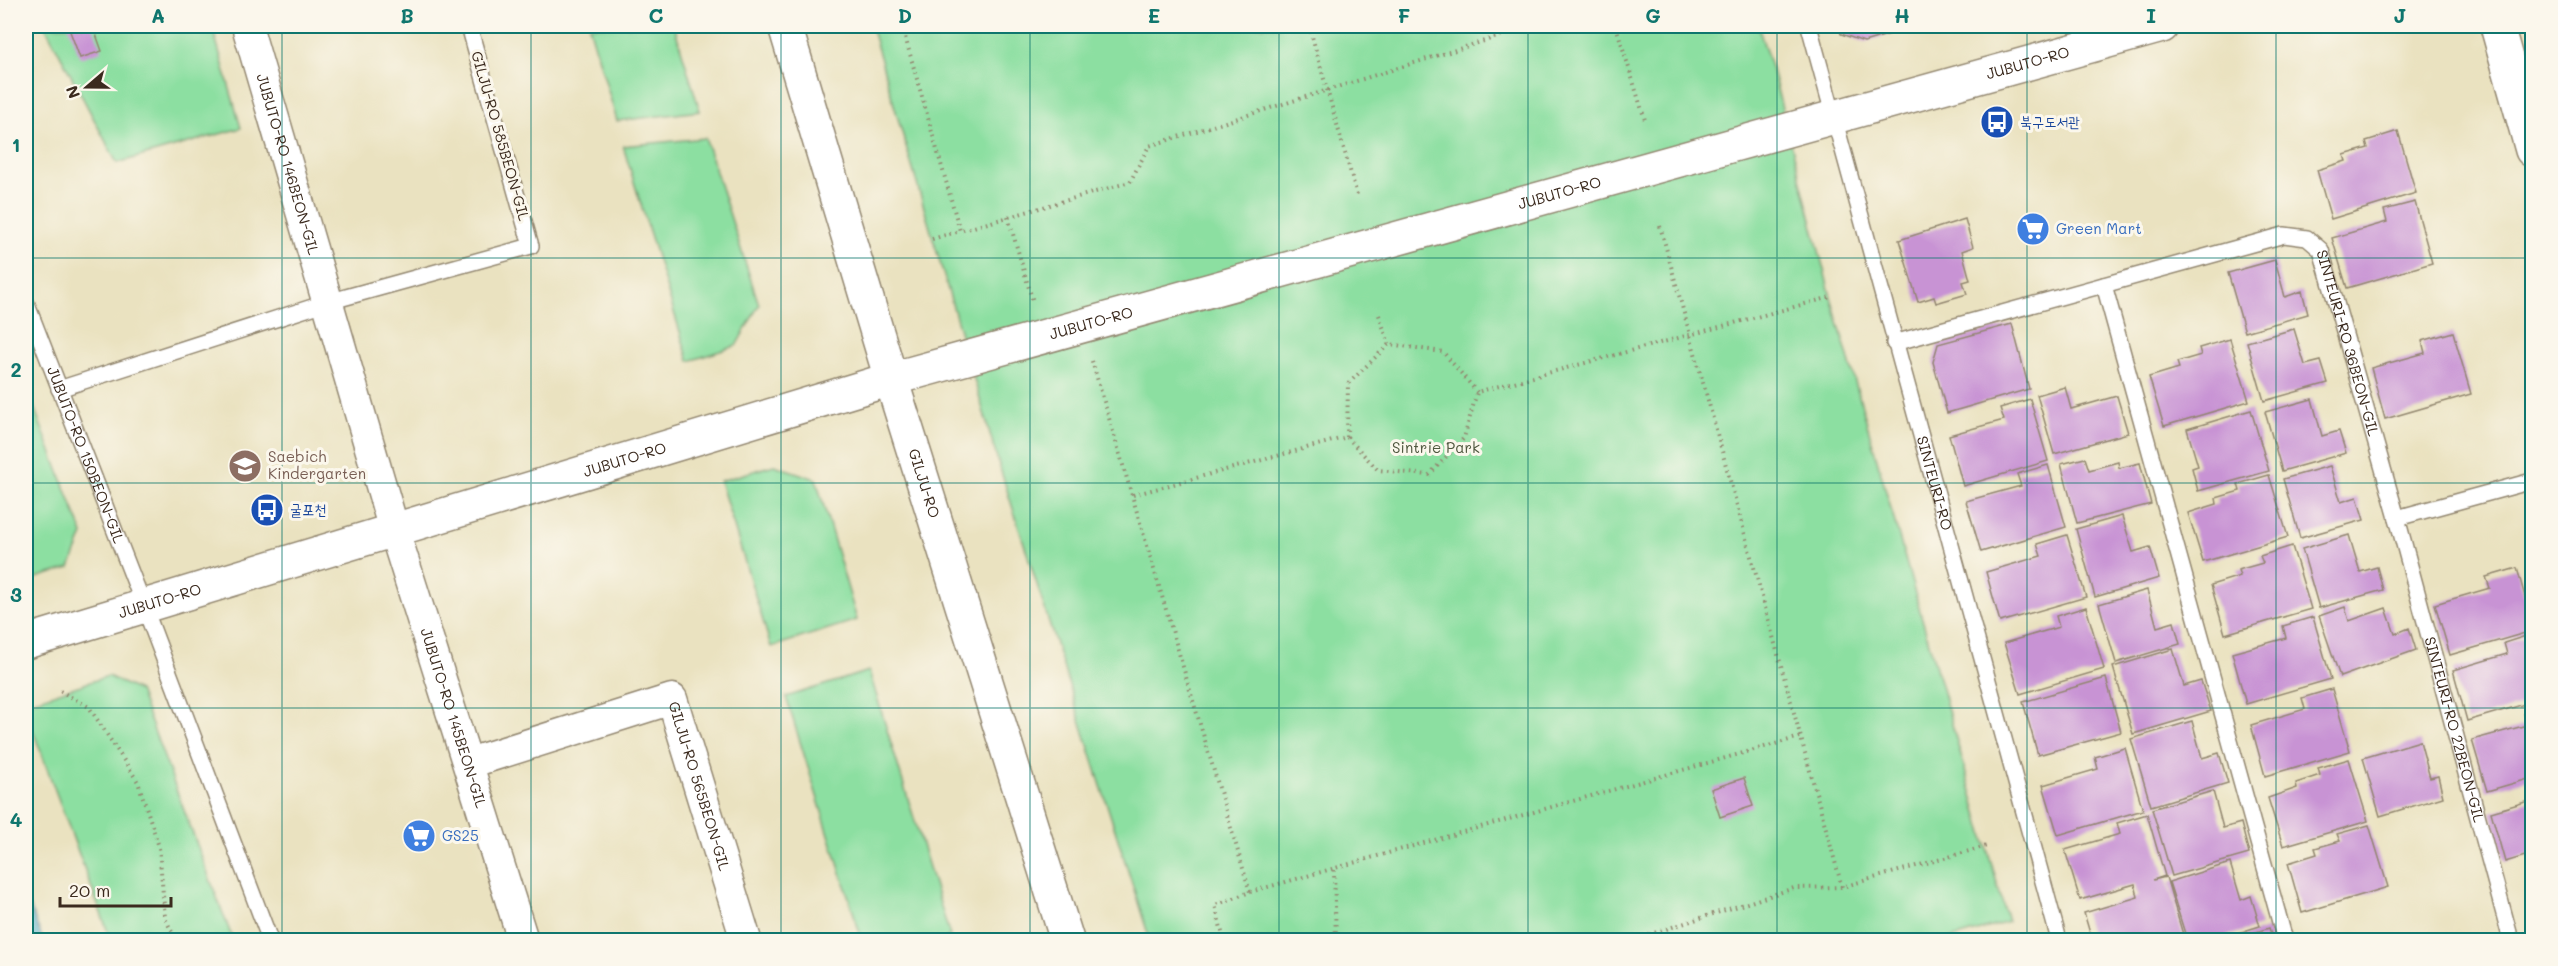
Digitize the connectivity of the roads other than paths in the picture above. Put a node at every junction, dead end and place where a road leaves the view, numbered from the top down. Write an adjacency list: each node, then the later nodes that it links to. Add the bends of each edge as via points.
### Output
1 (247, 26): 11 (street, JUBUTO-RO 146BEON-GIL)
2 (469, 26): 11 (lane, GILJU-RO 585BEON-GIL, via 531,246)
3 (785, 26): 13 (main road, GILJU-RO)
4 (1809, 26): 7 (lane, SINTEURI-RO)
5 (2162, 26): 7 (main road, JUBUTO-RO)
6 (2497, 26): 8 (main road)
7 (1833, 117): 12 (lane, SINTEURI-RO); 13 (main road, JUBUTO-RO)
8 (2532, 150)
9 (2104, 285): 12 (lane, SINTEURI-RO 36BEON-GIL); 16 (lane, SINTEURI-RO 36BEON-GIL, via 2284,235 2307,238 2321,249); 26 (lane)
10 (26, 302): 14 (lane, JUBUTO-RO 150BEON-GIL)
11 (328, 302): 14 (lane); 17 (street, JUBUTO-RO 146BEON-GIL)
12 (1894, 343): 25 (lane, SINTEURI-RO)
13 (891, 379): 17 (main road, JUBUTO-RO); 24 (main road, GILJU-RO)
14 (59, 389): 18 (lane, JUBUTO-RO 150BEON-GIL)
15 (2532, 481): 16 (lane)
16 (2397, 518): 27 (lane, SINTEURI-RO 22BEON-GIL)
17 (394, 530): 18 (main road, JUBUTO-RO); 20 (street, JUBUTO-RO 145BEON-GIL)
18 (144, 606): 19 (main road, JUBUTO-RO); 21 (lane, JUBUTO-RO 150BEON-GIL)
19 (26, 642)
20 (469, 763): 22 (street, JUBUTO-RO 145BEON-GIL); 23 (street, GILJU-RO 565BEON-GIL, via 672,699)
21 (270, 940)
22 (523, 940)
23 (746, 940)
24 (1067, 940)
25 (2059, 940)
26 (2285, 940)
27 (2511, 940)

